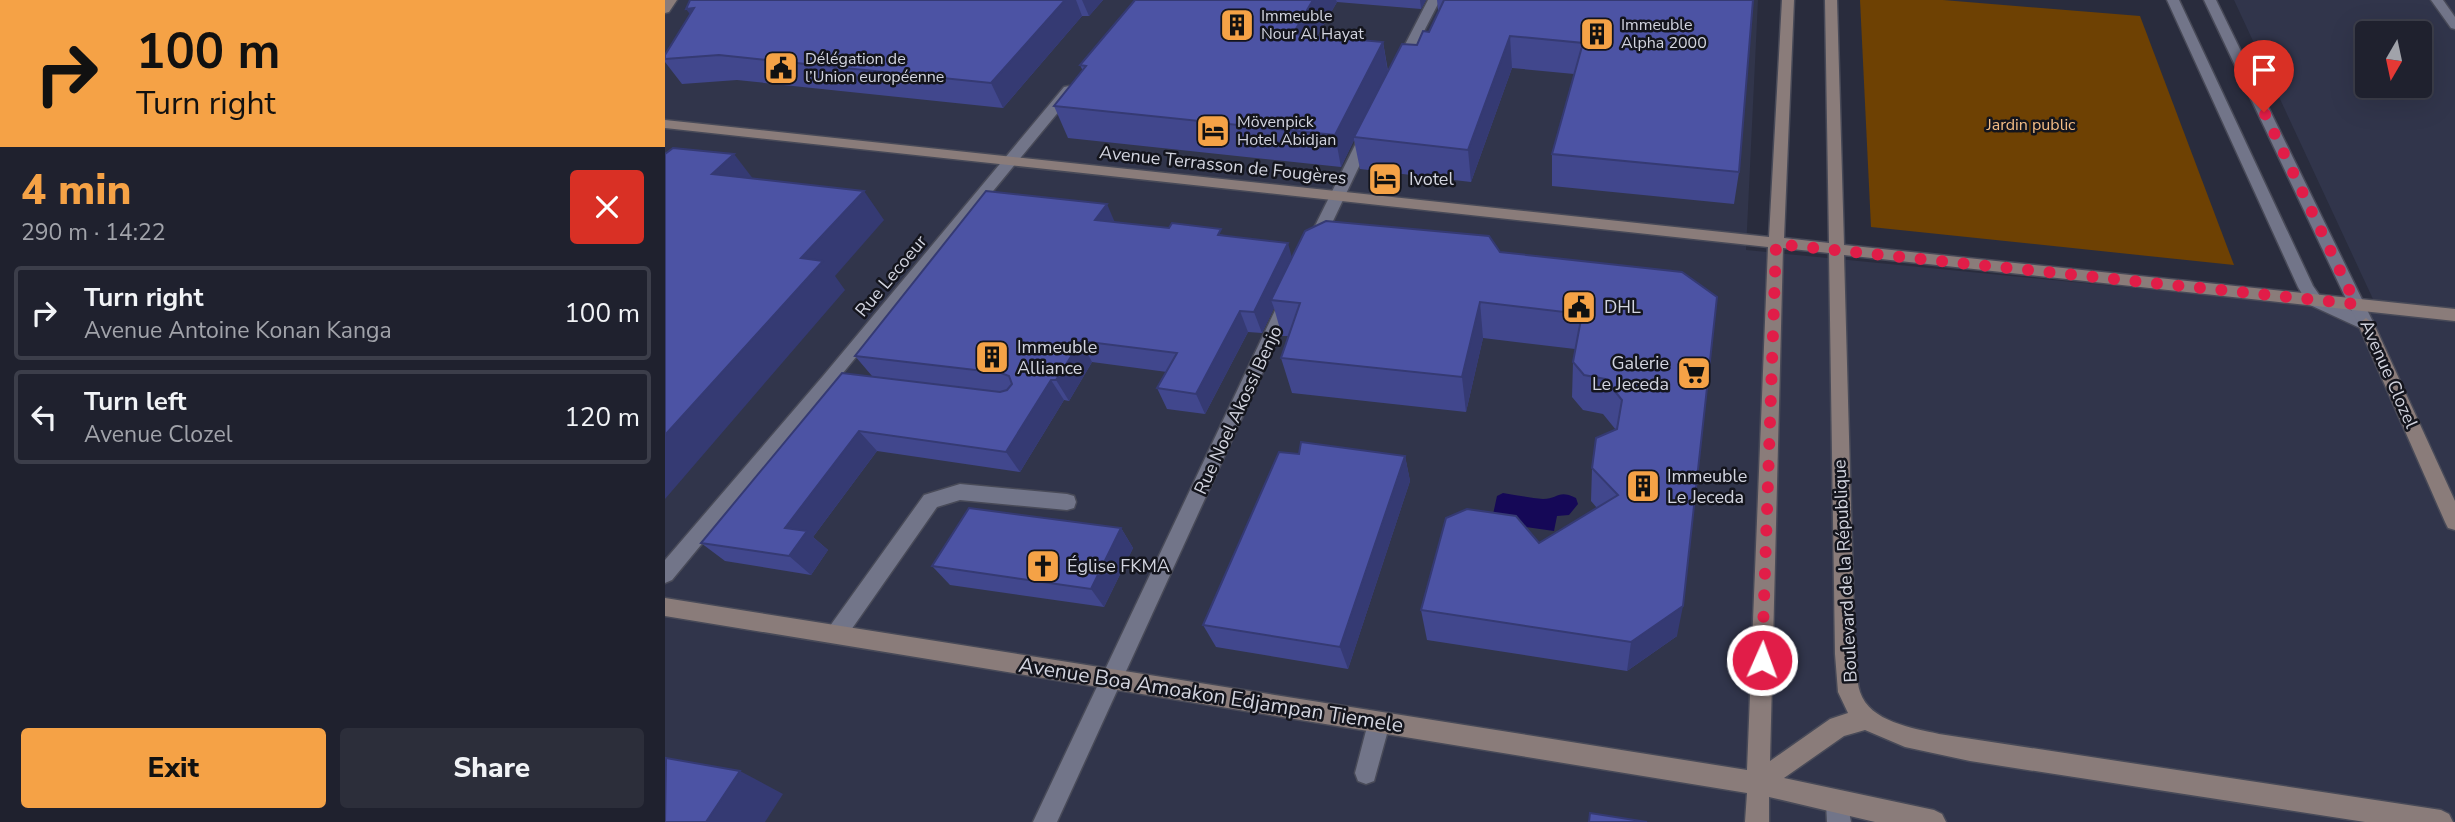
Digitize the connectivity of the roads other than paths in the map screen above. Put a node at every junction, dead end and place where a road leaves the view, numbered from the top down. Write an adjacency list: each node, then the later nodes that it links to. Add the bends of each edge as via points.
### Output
1 (671, 0): 8 (street)
2 (1434, 0): 11 (street)
3 (1788, 0): 16 (street)
4 (1831, 0): 17 (street, Boulevard de la République)
5 (2172, 0): 20 (street)
6 (2210, 0): 21 (street, Avenue Clozel)
7 (2437, 0): 9 (street)
8 (665, 9)
9 (2455, 25)
10 (1081, 75): 14 (street, Rue Lecoeur)
11 (1390, 86)
12 (1372, 123): 15 (street)
13 (665, 124): 14 (street, Avenue Terrasson de Fougères)
14 (1011, 160): 15 (street, Avenue Terrasson de Fougères); 24 (street, Rue Lecoeur)
15 (1336, 197): 16 (street, Avenue Terrasson de Fougères); 18 (street)
16 (1776, 244): 17 (street, Avenue Terrasson de Fougères); 35 (street)
17 (1835, 250): 20 (street, Avenue Terrasson de Fougères); 32 (street, Boulevard de la République, via 1845,654 1852,700)
18 (1307, 259)
19 (1296, 284): 31 (street, Rue Noel Akossi Benjo)
20 (2314, 300): 21 (street, Avenue Terrasson de Fougères); 23 (street)
21 (2356, 304): 22 (street, Avenue Terrasson de Fougères); 23 (street, Avenue Clozel)
22 (2455, 315)
23 (2366, 324): 27 (street, Avenue Clozel)
24 (828, 381): 25 (street); 28 (street, Rue Lecoeur)
25 (855, 384)
26 (1067, 502): 30 (street, via 960,492 931,501)
27 (2455, 522)
28 (665, 574)
29 (665, 607): 30 (street, Avenue Boa Amoakon Edjampan Tiemele)
30 (837, 634): 31 (street, Avenue Boa Amoakon Edjampan Tiemele)
31 (1113, 680): 33 (street, Avenue Boa Amoakon Edjampan Tiemele); 37 (street, Rue Noel Akossi Benjo)
32 (1865, 719): 35 (street, via 1838,727); 40 (street, via 1914,740)
33 (1379, 723): 34 (street); 35 (street, Avenue Boa Amoakon Edjampan Tiemele)
34 (1366, 773)
35 (1758, 783): 36 (street); 38 (street)
36 (1839, 813): 39 (street)
37 (1045, 822)
38 (1757, 822)
39 (1934, 822)
40 (2441, 822)

